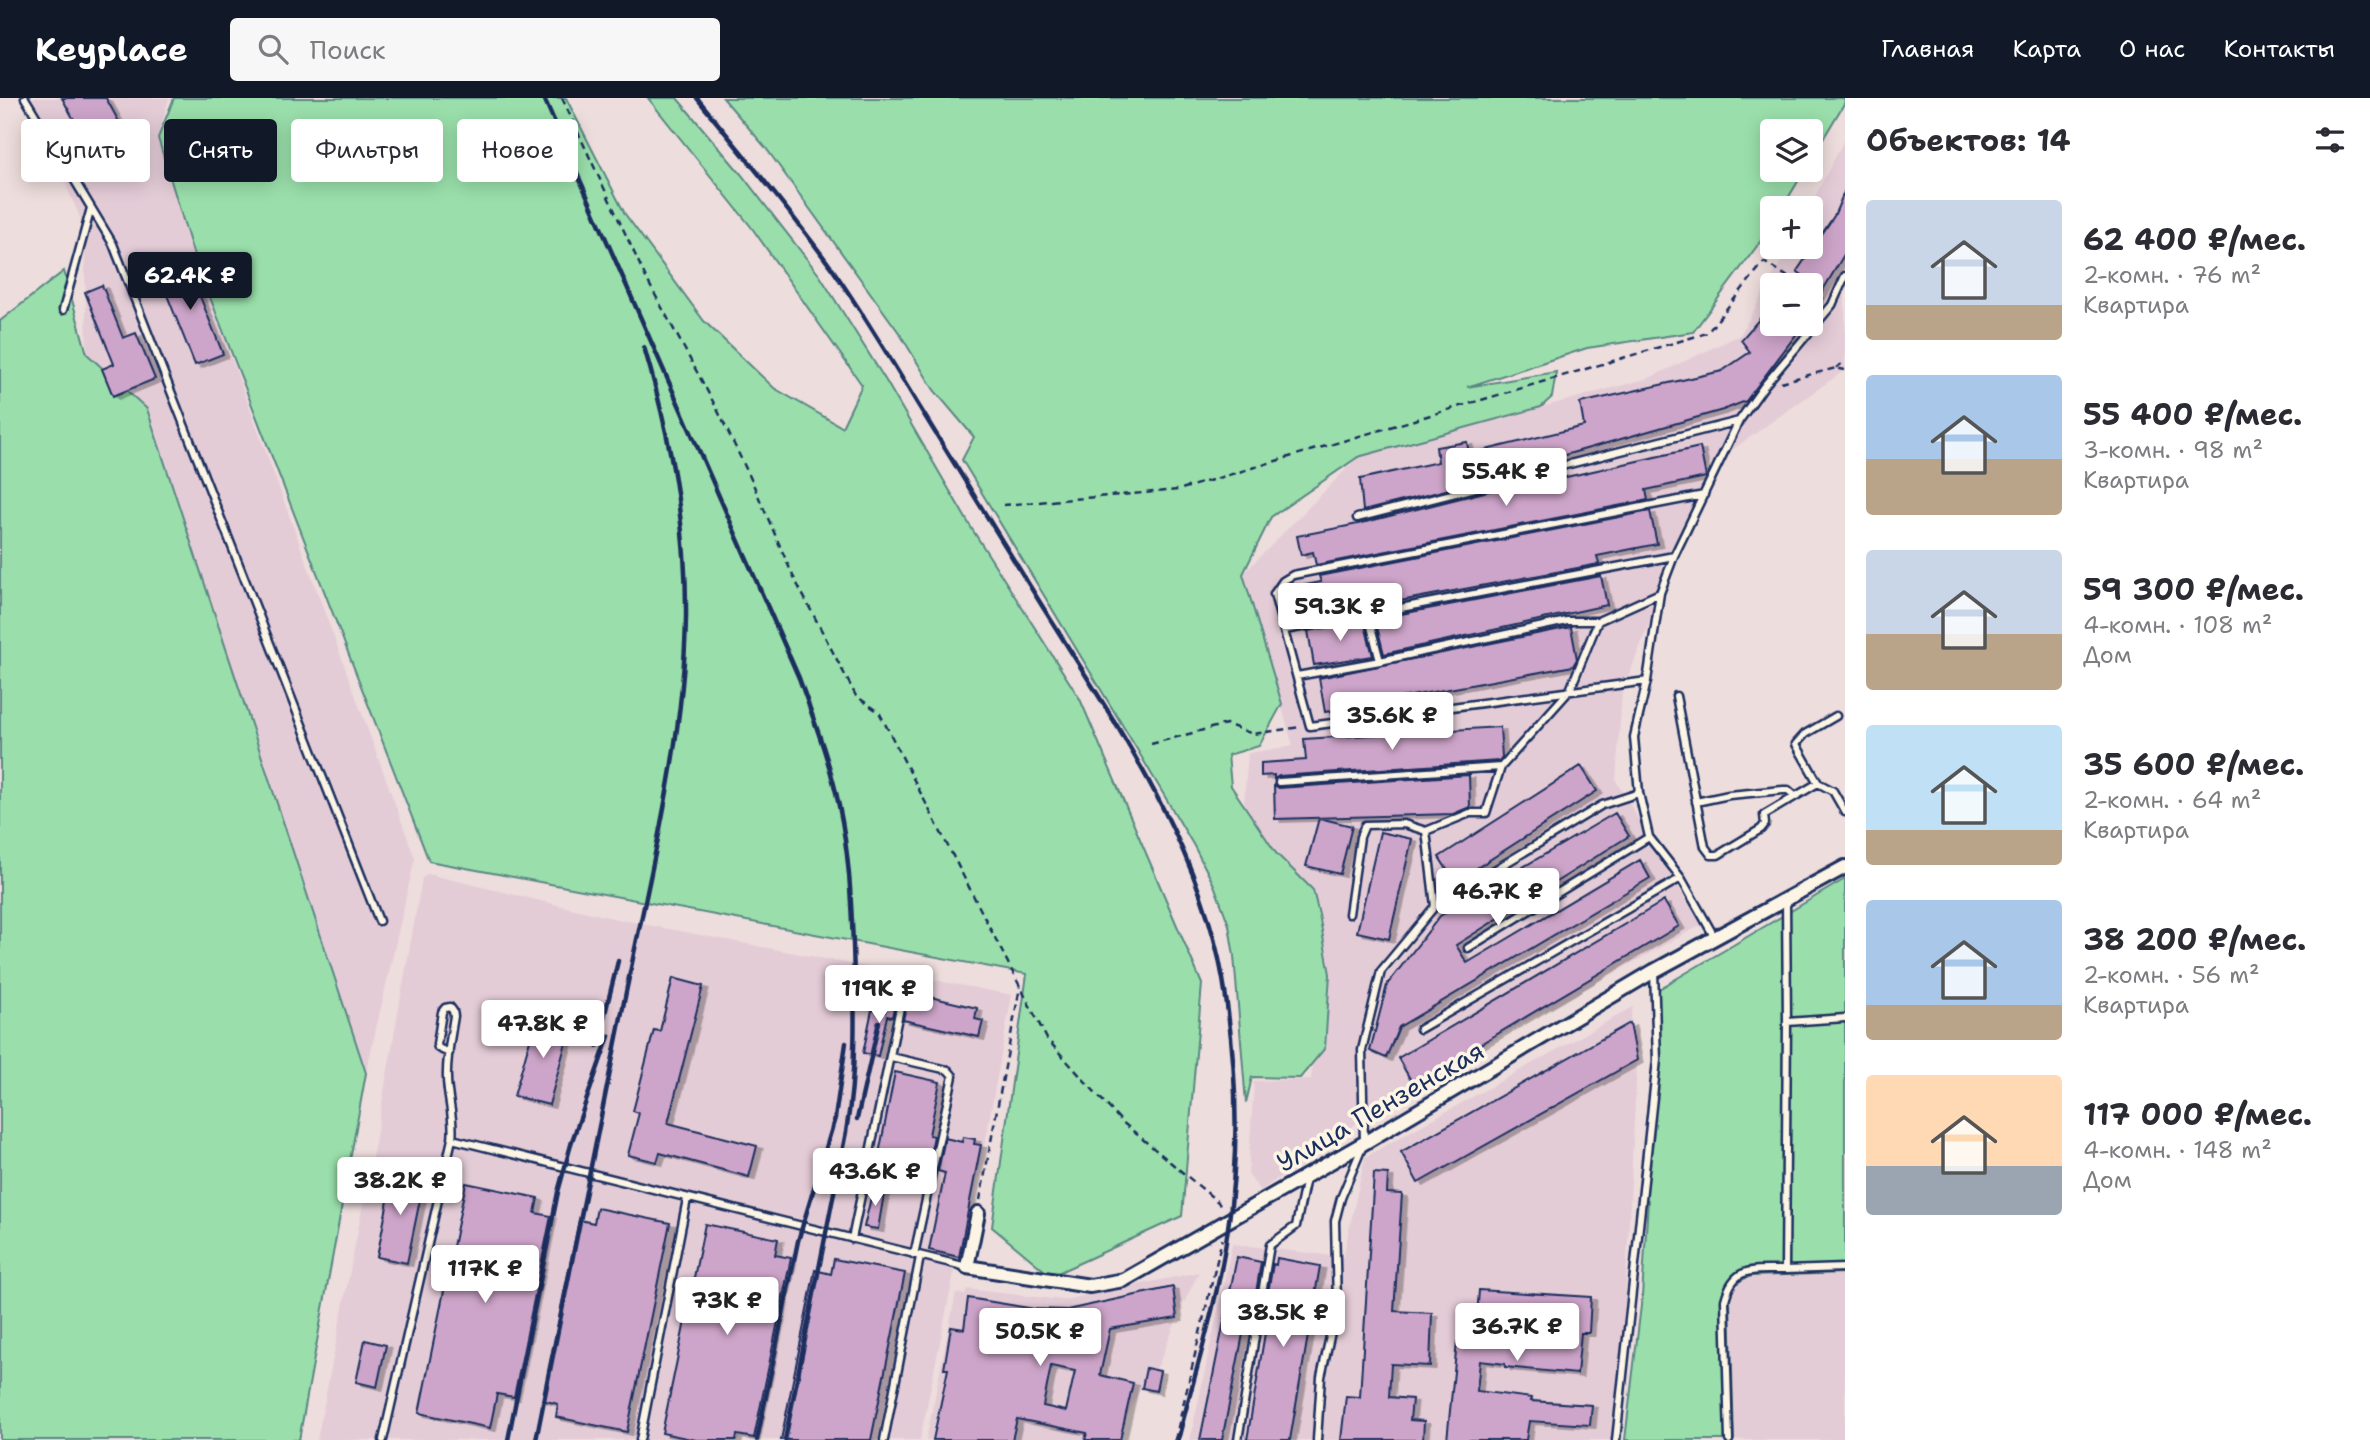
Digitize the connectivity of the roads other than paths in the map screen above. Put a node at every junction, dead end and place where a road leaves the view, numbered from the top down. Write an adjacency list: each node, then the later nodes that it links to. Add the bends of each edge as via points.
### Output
1 (25, 98): 2 (lane)
2 (92, 208): 4 (lane); 33 (lane, via 118,257)
3 (1845, 276): 5 (lane, via 1832,305)
4 (63, 310)
5 (1739, 421): 6 (lane); 7 (lane)
6 (1704, 495): 8 (lane); 12 (lane, via 1293,575 1274,594)
7 (1357, 518)
8 (1674, 556): 9 (lane); 10 (lane)
9 (1660, 593): 11 (lane); 15 (lane)
10 (1368, 615): 12 (lane); 13 (lane)
11 (1598, 621): 13 (lane, via 1567,621); 16 (lane)
12 (1285, 630): 14 (lane)
13 (1380, 661): 14 (lane)
14 (1297, 676): 16 (lane, via 1310,726)
15 (1647, 681): 16 (lane); 22 (lane, via 1634,737)
16 (1570, 690): 19 (lane)
17 (1676, 696): 24 (lane)
18 (1836, 716): 21 (lane, via 1796,744)
19 (1502, 767): 20 (lane); 26 (lane, via 1486,813 1470,813)
20 (1279, 782)
21 (1818, 783): 23 (lane); 25 (lane, via 1833,792)
22 (1639, 793): 27 (lane); 31 (lane, via 1602,806)
23 (1795, 796): 24 (lane, via 1783,790); 24 (lane, via 1764,815 1761,829 1715,856 1705,847)
24 (1696, 802)
25 (1845, 812)
26 (1426, 831): 31 (lane); 32 (lane, via 1404,824 1365,825)
27 (1649, 837): 29 (lane); 35 (lane)
28 (1845, 867): 30 (street, Улица Пензенская)
29 (1681, 878): 34 (lane); 40 (lane)
30 (1786, 899): 34 (street, Улица Пензенская); 39 (lane)
31 (1434, 906): 44 (lane, via 1381,971 1363,1050)
32 (1349, 914)
33 (379, 921)
34 (1715, 938): 36 (street, Улица Пензенская)
35 (1468, 948)
36 (1654, 971): 44 (street, Улица Пензенская); 58 (lane, via 1657,1060)
37 (903, 993): 42 (lane)
38 (1845, 1018): 39 (lane)
39 (1787, 1021): 52 (lane)
40 (1420, 1029)
41 (449, 1053): 41 (lane, via 454,1016 450,1007 442,1012 437,1044); 43 (lane)
42 (891, 1057): 48 (lane); 49 (lane, via 948,1070 953,1076)
43 (452, 1139): 46 (lane); 53 (lane)
44 (1364, 1143): 45 (street, Улица Пензенская); 57 (lane, via 1335,1221 1337,1305 1321,1377)
45 (1306, 1176): 50 (street, Улица Пензенская, via 1113,1283 1090,1286); 56 (lane, via 1296,1226 1274,1240 1269,1252)
46 (687, 1199): 48 (lane); 54 (lane)
47 (978, 1213): 50 (street)
48 (852, 1239): 49 (lane)
49 (917, 1256): 50 (lane); 55 (lane)
50 (967, 1267)
51 (1845, 1268): 52 (lane)
52 (1785, 1270): 59 (lane, via 1747,1271 1729,1284 1725,1300)
53 (383, 1440)
54 (640, 1440)
55 (884, 1440)
56 (1238, 1440)
57 (1317, 1440)
58 (1616, 1440)
59 (1729, 1440)

